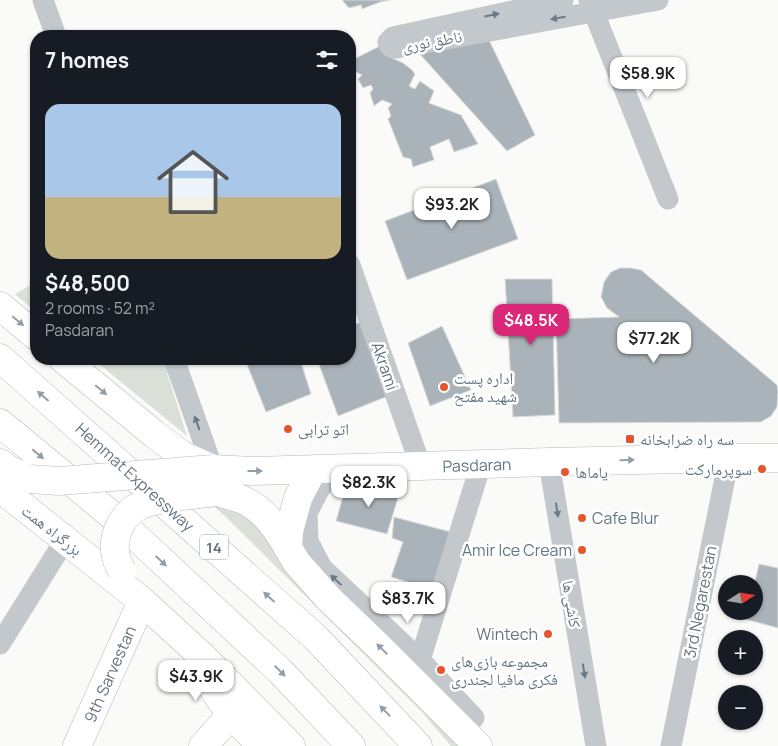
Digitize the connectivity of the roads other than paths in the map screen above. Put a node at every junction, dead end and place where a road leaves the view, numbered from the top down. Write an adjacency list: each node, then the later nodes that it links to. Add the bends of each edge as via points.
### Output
1 (43, 0): 5 (street)
2 (563, 0): 4 (street, ناطق نوری, one-way to 2, via 397,48 388,42 393,37)
3 (658, 0): 4 (street, ناطق نوری)
4 (592, 6): 6 (street)
5 (54, 30)
6 (668, 199)
7 (356, 282): 19 (street, Akrami)
8 (0, 306): 9 (main road, one-way to 9)
9 (30, 331)
10 (0, 358): 38 (main road, Hemmat Expressway / 14, one-way to 10, via 316,638)
11 (71, 365): 21 (main road, Pasdaran, one-way to 21)
12 (176, 365): 21 (street, one-way to 12)
13 (0, 423): 37 (main road, one-way to 37, via 127,529 280,671)
14 (729, 458): 15 (main road, Pasdaran); 16 (main road, Pasdaran, one-way to 14); 41 (street, 3rd Negarestan)
15 (778, 458)
16 (549, 462): 18 (main road, Pasdaran); 40 (street, کاشی ها, one-way to 40)
17 (0, 463): 21 (main road, bridge, via 30,478 59,481)
18 (481, 464): 19 (main road, Pasdaran); 30 (street)
19 (421, 466): 20 (main road, Pasdaran)
20 (324, 469): 21 (main road, Pasdaran, one-way to 20, via 253,471); 24 (main road, via 307,479 294,507); 30 (street, one-way to 20, via 322,568 308,541 307,513)
21 (215, 481): 24 (main road, via 257,508 279,532); 25 (main road, bridge, via 196,494 140,505 127,515 118,527)
22 (0, 488): 23 (main road, بزرگراه همت)
23 (65, 540): 25 (main road, بزرگراه همت); 28 (street)
24 (288, 548): 39 (main road, one-way to 24, via 329,599)
25 (113, 571): 26 (main road); 29 (main road, via 142,595)
26 (142, 601): 27 (main road); 34 (main road, 9th Sarvestan)
27 (169, 625): 29 (main road); 31 (main road)
28 (0, 644)
29 (202, 657): 36 (main road)
30 (420, 660): 32 (street)
31 (231, 715): 33 (main road); 35 (main road)
32 (474, 718)
33 (260, 745)
34 (77, 746)
35 (203, 746)
36 (291, 746)
37 (351, 746)
38 (418, 746)
39 (478, 746)
40 (596, 746)
41 (671, 746)

